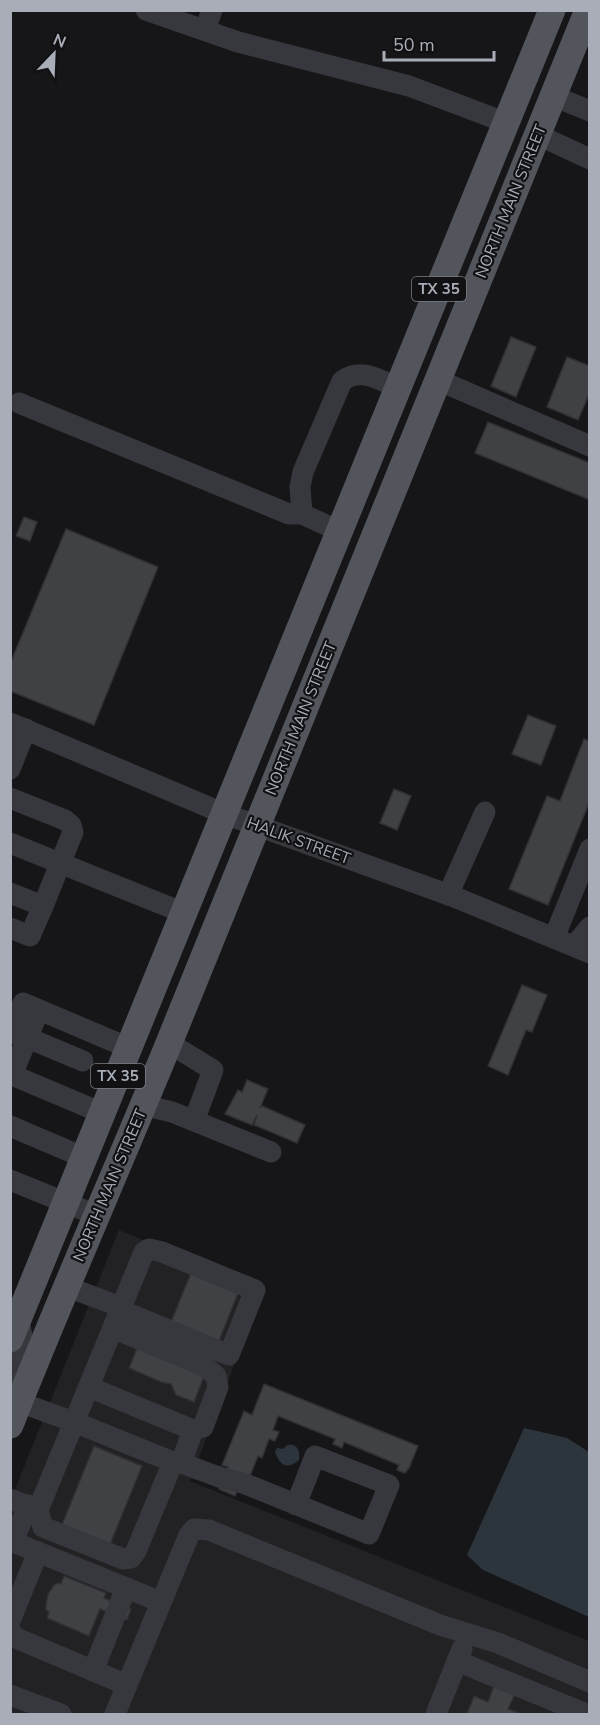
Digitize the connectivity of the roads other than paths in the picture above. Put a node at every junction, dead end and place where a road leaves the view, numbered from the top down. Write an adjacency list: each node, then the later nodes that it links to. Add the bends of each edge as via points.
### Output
1 (146, 10): 4 (street)
2 (552, 10): 7 (main road, NORTH MAIN STREET / TX 35)
3 (588, 10): 5 (main road, NORTH MAIN STREET / TX 35)
4 (209, 20): 7 (street, via 238,42 409,87)
5 (553, 96): 6 (street); 8 (main road, NORTH MAIN STREET / TX 35)
6 (590, 111)
7 (507, 123): 8 (main road); 11 (main road, NORTH MAIN STREET / TX 35)
8 (537, 135): 9 (street); 10 (main road, NORTH MAIN STREET / TX 35)
9 (590, 159)
10 (438, 380): 13 (street); 16 (main road, NORTH MAIN STREET / TX 35)
11 (399, 388): 14 (street, via 365,374 351,375 342,381 303,472); 15 (main road, NORTH MAIN STREET / TX 35)
12 (19, 403): 14 (street, via 289,514)
13 (590, 446)
14 (302, 514): 15 (street)
15 (339, 531): 16 (main road); 21 (main road, NORTH MAIN STREET / TX 35)
16 (372, 543): 22 (main road, NORTH MAIN STREET / TX 35)
17 (18, 726): 18 (street); 21 (street, HALIK STREET)
18 (11, 766)
19 (10, 798): 25 (street, via 71,825 73,832)
20 (485, 812): 27 (street)
21 (225, 814): 22 (street, HALIK STREET); 29 (main road, NORTH MAIN STREET / TX 35)
22 (257, 825): 27 (street, HALIK STREET); 35 (main road, NORTH MAIN STREET / TX 35)
23 (10, 843): 25 (street)
24 (590, 849): 32 (street)
25 (61, 864): 28 (street); 29 (street)
26 (10, 893): 28 (street)
27 (448, 895): 32 (street, HALIK STREET)
28 (43, 906): 31 (street, via 30,936)
29 (184, 913): 36 (main road, NORTH MAIN STREET / TX 35)
30 (590, 927): 33 (street)
31 (10, 928)
32 (554, 938): 33 (street, HALIK STREET)
33 (582, 950)
34 (19, 1036): 36 (street, via 23,1003); 37 (street); 39 (street, via 12,1076)
35 (170, 1042): 38 (main road, NORTH MAIN STREET / TX 35); 40 (street, via 213,1070)
36 (129, 1048): 39 (main road, NORTH MAIN STREET / TX 35)
37 (83, 1061)
38 (143, 1105): 40 (street); 46 (main road, NORTH MAIN STREET / TX 35)
39 (102, 1113): 43 (main road, NORTH MAIN STREET / TX 35)
40 (194, 1121): 42 (street)
41 (10, 1126): 43 (street)
42 (272, 1152)
43 (85, 1158): 45 (main road, NORTH MAIN STREET / TX 35)
44 (10, 1180): 45 (street)
45 (66, 1204): 46 (street); 49 (main road, NORTH MAIN STREET / TX 35)
46 (96, 1215): 47 (main road, NORTH MAIN STREET / TX 35)
47 (65, 1286): 48 (street); 51 (main road, NORTH MAIN STREET / TX 35)
48 (118, 1315): 48 (street, via 229,1355 255,1290 149,1249 144,1252); 50 (street); 53 (street, via 216,1376 218,1387 203,1427)
49 (13, 1323): 51 (street, via 24,1350)
50 (89, 1387): 52 (street); 53 (street)
51 (13, 1400): 52 (street)
52 (74, 1422): 54 (street); 56 (street)
53 (194, 1430): 54 (street)
54 (177, 1463): 55 (street, via 243,1482); 56 (street, via 131,1558 123,1559 43,1527)
55 (296, 1504)
56 (26, 1505): 57 (street, via 13,1542)
57 (38, 1552): 58 (street); 60 (street)
58 (126, 1588): 59 (street); 64 (street)
59 (162, 1602): 62 (street, via 189,1535 194,1529 209,1530); 66 (street)
60 (10, 1621)
61 (10, 1631): 64 (street, via 15,1638)
62 (468, 1634): 63 (street); 65 (street)
63 (457, 1661): 70 (street); 71 (street)
64 (93, 1671): 66 (street)
65 (590, 1682)
66 (128, 1685): 69 (street)
67 (10, 1695): 68 (street)
68 (61, 1714)
69 (115, 1714)
70 (436, 1714)
71 (585, 1714)

